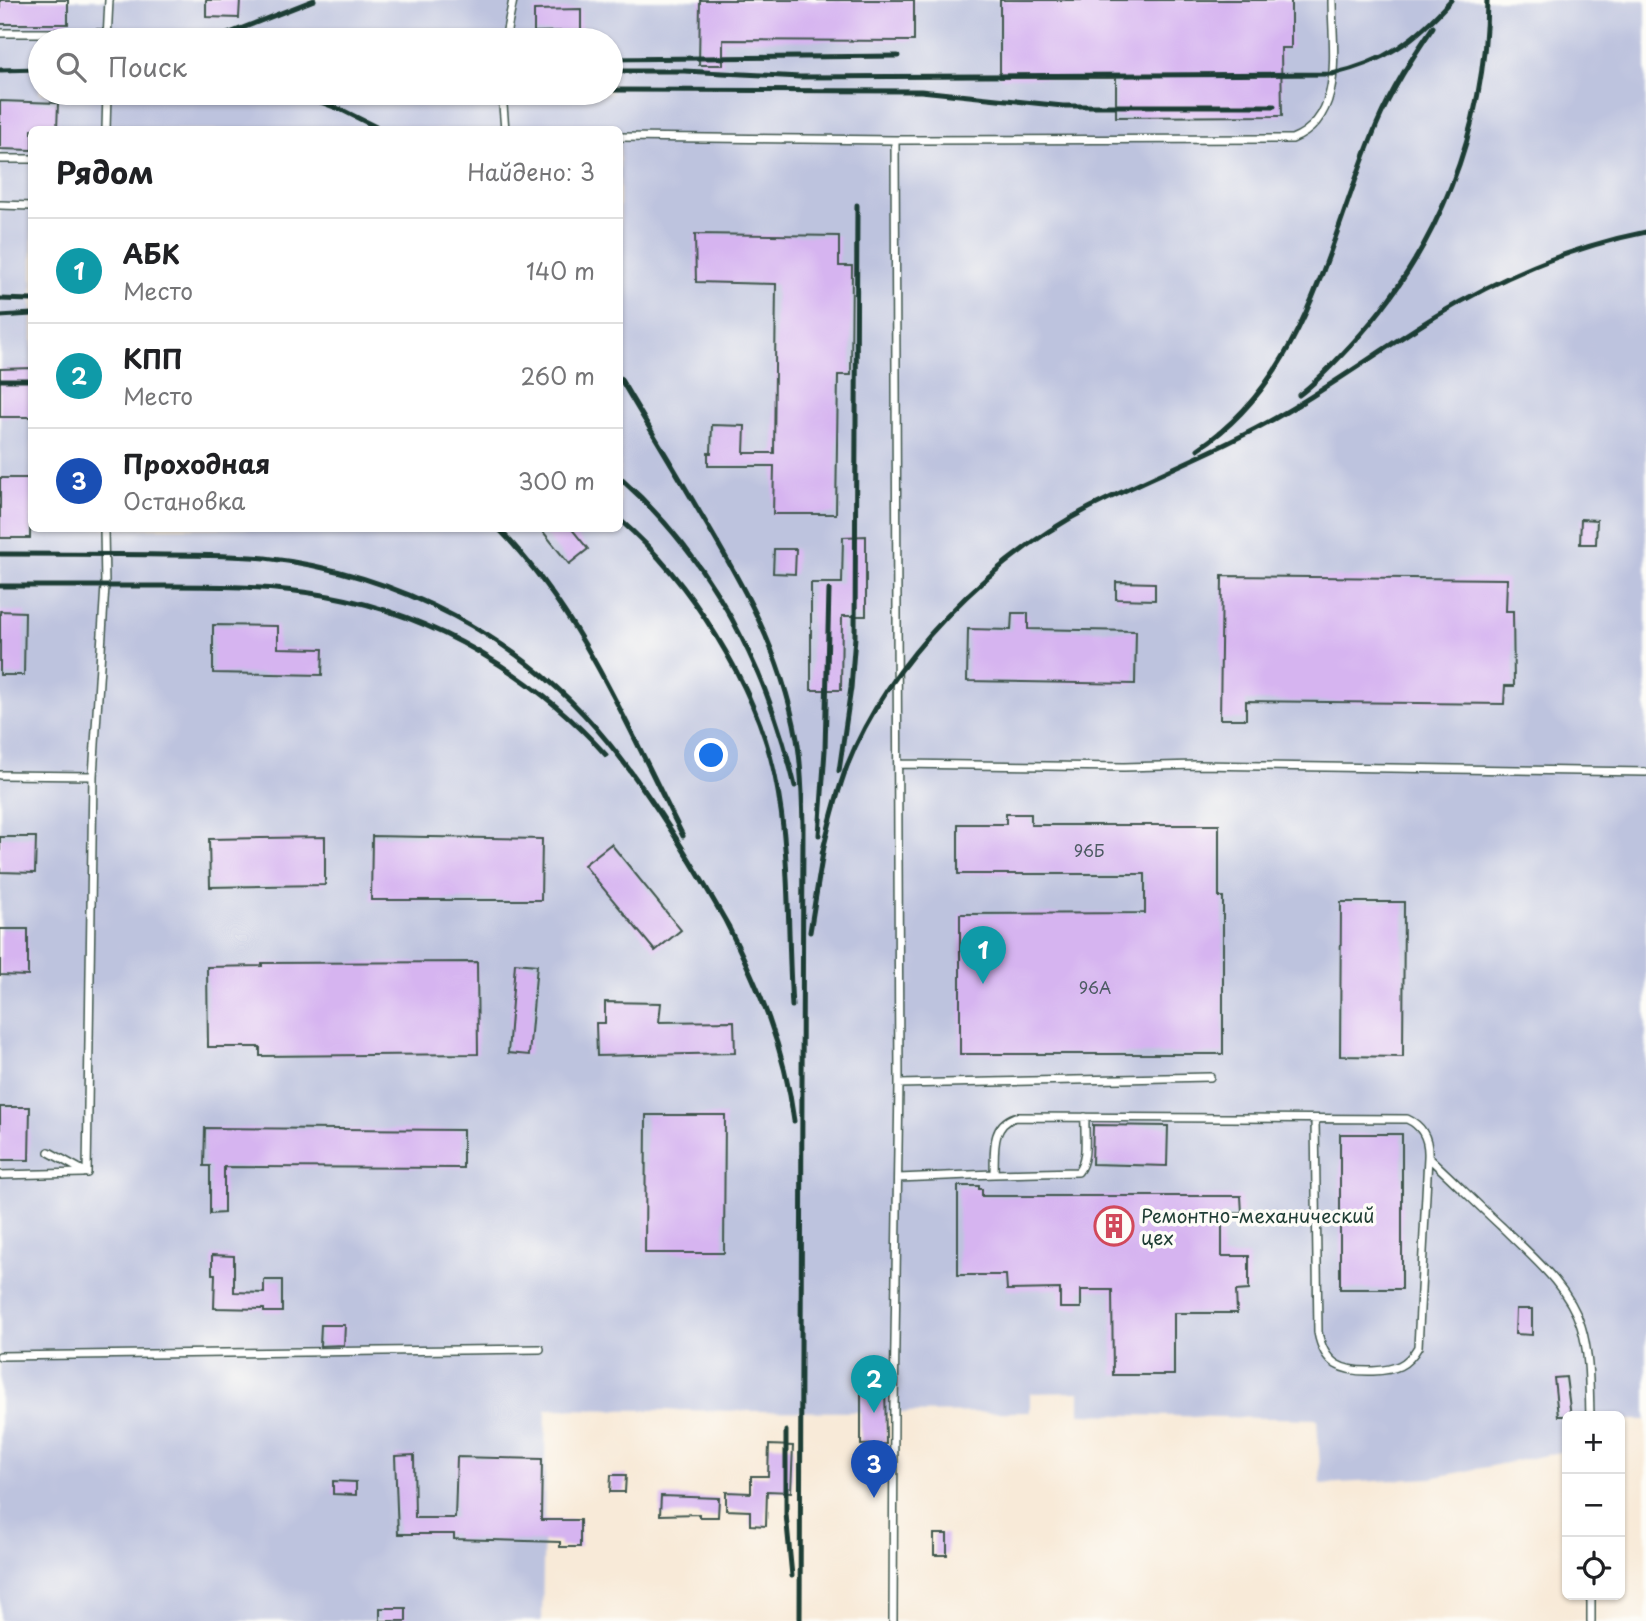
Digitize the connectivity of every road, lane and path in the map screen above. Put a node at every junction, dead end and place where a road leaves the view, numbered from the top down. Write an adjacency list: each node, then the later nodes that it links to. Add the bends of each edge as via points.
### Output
1 (109, 0): 4 (lane)
2 (513, 0): 5 (lane)
3 (1332, 0): 13 (lane, via 1329,100 1311,129 1292,139)
4 (107, 28)
5 (507, 28)
6 (0, 33): 7 (lane)
7 (28, 34)
8 (107, 105): 10 (lane)
9 (503, 105): 11 (lane)
10 (106, 126)
11 (505, 126)
12 (623, 137): 13 (lane)
13 (895, 140): 19 (lane)
14 (0, 159): 15 (lane)
15 (28, 159)
16 (0, 205): 17 (lane)
17 (28, 206)
18 (104, 532): 22 (lane)
19 (898, 764): 20 (lane); 24 (lane)
20 (1646, 772)
21 (0, 775): 22 (lane)
22 (93, 776): 29 (lane)
23 (1210, 1077): 24 (lane)
24 (899, 1084): 32 (lane)
25 (1085, 1117): 26 (lane); 30 (lane, via 1015,1117 1005,1122 997,1131); 30 (lane, via 1083,1163 1078,1172)
26 (1315, 1119): 28 (lane, via 1407,1119 1425,1135); 28 (lane, via 1318,1332 1323,1350 1346,1370 1394,1370 1408,1362 1418,1347)
27 (48, 1152): 29 (lane)
28 (1429, 1157): 35 (lane, via 1565,1295 1584,1338)
29 (86, 1173): 31 (lane)
30 (994, 1174): 32 (lane)
31 (0, 1175)
32 (898, 1178): 37 (lane)
33 (540, 1349): 34 (lane)
34 (0, 1356)
35 (1590, 1411)
36 (1591, 1600): 38 (lane)
37 (893, 1621)
38 (1591, 1621)

